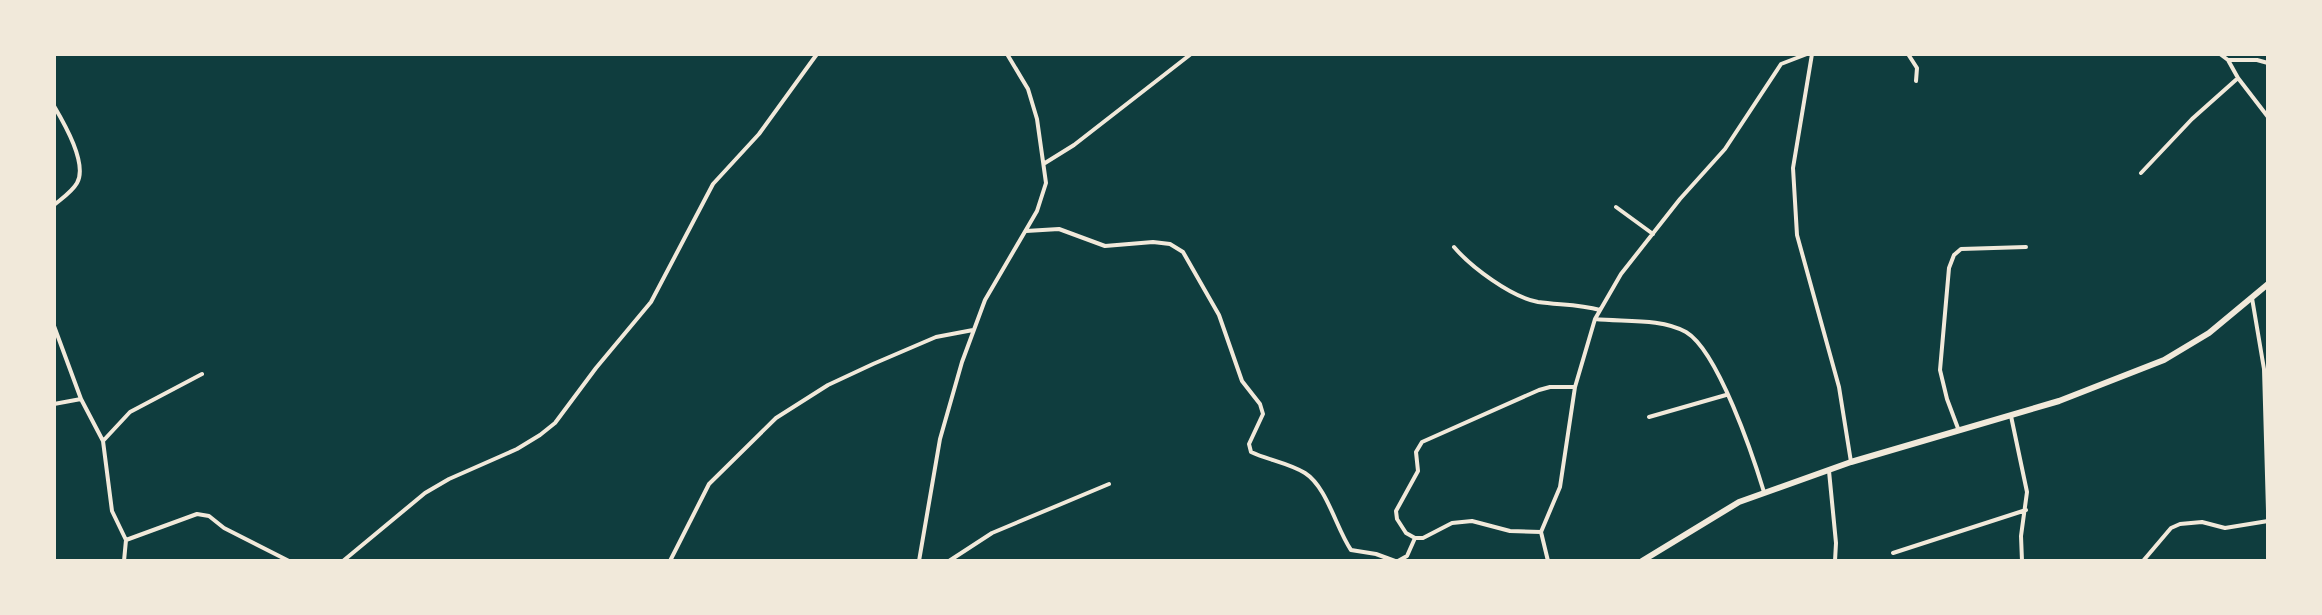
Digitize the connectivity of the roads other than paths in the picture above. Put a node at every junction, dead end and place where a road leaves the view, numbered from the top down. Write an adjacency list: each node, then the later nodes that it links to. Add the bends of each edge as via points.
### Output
1 (817, 54): 49 (street, via 759,134 713,184 651,302 555,423 517,449 425,493)
2 (1007, 54): 13 (street, via 1028,89)
3 (1191, 54): 13 (street)
4 (1810, 54): 18 (street, via 1781,64 1725,149); 36 (street, via 1793,168 1797,235 1839,387)
5 (1908, 54): 10 (street, via 1917,68)
6 (2220, 54): 7 (street)
7 (2228, 60): 8 (street); 9 (street)
8 (2268, 63)
9 (2238, 78): 12 (street); 14 (street)
10 (1916, 81)
11 (54, 106): 15 (street, via 74,145 79,176)
12 (2268, 117)
13 (1045, 163): 17 (street, via 1042,200)
14 (2141, 173)
15 (54, 205)
16 (1616, 207): 18 (street)
17 (1026, 231): 26 (street); 53 (street, via 1059,229 1105,246 1153,242 1183,252 1219,315 1242,381 1260,404 1263,414 1249,444 1251,452 1309,475 1351,550)
18 (1653, 234): 23 (street)
19 (1454, 247): 23 (street, via 1469,265 1523,297)
20 (2026, 247): 34 (street, via 1961,249 1949,268 1940,370)
21 (2268, 284): 22 (main road)
22 (2252, 298): 32 (main road, via 2164,360); 41 (street, via 2264,369)
23 (1600, 310): 24 (street)
24 (1595, 319): 28 (street); 29 (street, via 1658,323 1686,332 1701,344)
25 (54, 326): 30 (street)
26 (973, 330): 50 (street, via 936,337 873,364 776,418 709,484); 51 (street, via 947,410)
27 (202, 374): 35 (street, via 130,412)
28 (1575, 387): 43 (street, via 1560,487); 44 (street, via 1539,390 1422,442 1416,452 1418,471 1396,511 1406,533)
29 (1726, 395): 33 (street); 39 (street)
30 (81, 399): 31 (street); 35 (street)
31 (54, 404)
32 (2011, 416): 34 (main road); 40 (street)
33 (1649, 417)
34 (1959, 431): 36 (main road)
35 (103, 441): 45 (street, via 112,511)
36 (1851, 462): 37 (main road)
37 (1829, 471): 39 (main road); 56 (street)
38 (1109, 484): 52 (street, via 992,533)
39 (1764, 492): 55 (main road)
40 (2026, 510): 46 (street); 57 (street)
41 (2268, 511)
42 (2268, 521): 58 (street, via 2225,528 2180,524)
43 (1541, 532): 44 (street, via 1472,521); 54 (street)
44 (1415, 538): 53 (street, via 1407,556)
45 (126, 540): 47 (street); 48 (street, via 197,514)
46 (1893, 553)
47 (124, 561)
48 (289, 561)
49 (343, 561)
50 (670, 561)
51 (919, 561)
52 (949, 561)
53 (1396, 561)
54 (1548, 561)
55 (1642, 561)
56 (1835, 561)
57 (2022, 561)
58 (2143, 561)

